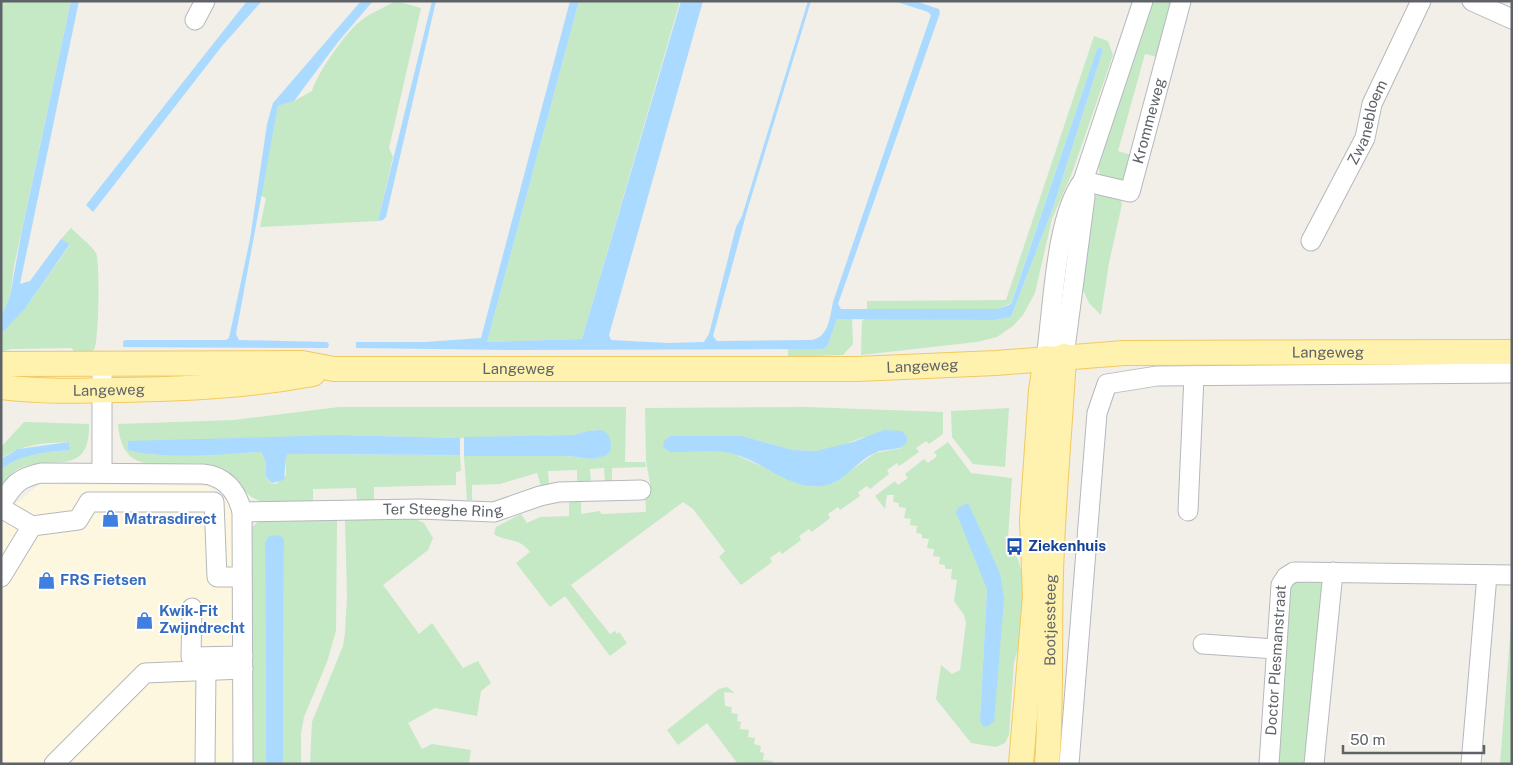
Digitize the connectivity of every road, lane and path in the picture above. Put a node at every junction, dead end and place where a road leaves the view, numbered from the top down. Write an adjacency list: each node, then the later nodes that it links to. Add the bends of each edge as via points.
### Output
1 (205, 1): 7 (street)
2 (1143, 1): 8 (street)
3 (1181, 1): 8 (street, Krommeweg, via 1130,192)
4 (1421, 1): 9 (street, Zwanebloem, via 1372,104 1365,138)
5 (1472, 1): 6 (street)
6 (1512, 19)
7 (195, 20)
8 (1082, 181): 11 (street, via 1085,197)
9 (1311, 241)
10 (1512, 352): 11 (main road, Langeweg, via 1124,353)
11 (1055, 357): 14 (main road, Langeweg, via 996,364 866,369); 40 (main road, Bootjessteeg, via 1041,390 1032,520 1034,596); 41 (main road, Bootjessteeg)
12 (1, 364): 13 (main road, Langeweg)
13 (102, 364): 14 (main road, Langeweg, via 302,363); 19 (street)
14 (334, 369): 19 (main road, Langeweg, via 231,386)
15 (1512, 373): 16 (street, Langeweg)
16 (1194, 376): 17 (street, Langeweg, via 1157,376); 24 (street)
17 (1107, 384): 42 (street, Bootjessteeg, via 1097,413)
18 (1, 387): 19 (main road, Langeweg, via 43,392)
19 (102, 391): 20 (street)
20 (102, 473): 22 (street, via 42,473 23,478); 25 (street, via 214,475 234,490)
21 (641, 490): 25 (street, Ter Steeghe Ring, via 559,492 494,512 419,509)
22 (1, 504)
23 (1, 508): 26 (street)
24 (1188, 511)
25 (242, 512): 31 (street)
26 (32, 526): 30 (street); 31 (street, via 78,520 89,502 214,502 217,577)
27 (1333, 572): 28 (street, Doctor Plesmanstraat); 34 (street, Doctor Plesmanstraat, via 1294,572 1286,577 1281,585); 44 (street)
28 (1487, 574): 29 (street, Doctor Plesmanstraat); 45 (street)
29 (1512, 575)
30 (1, 577)
31 (242, 577): 35 (street)
32 (192, 608): 35 (street, via 191,657)
33 (1203, 644): 34 (street)
34 (1276, 649): 43 (street, Doctor Plesmanstraat)
35 (243, 662): 36 (street); 39 (street)
36 (206, 672): 37 (street, via 145,673); 38 (street)
37 (54, 764)
38 (205, 764)
39 (243, 764)
40 (1021, 764)
41 (1048, 764)
42 (1070, 764)
43 (1269, 764)
44 (1314, 764)
45 (1471, 764)

